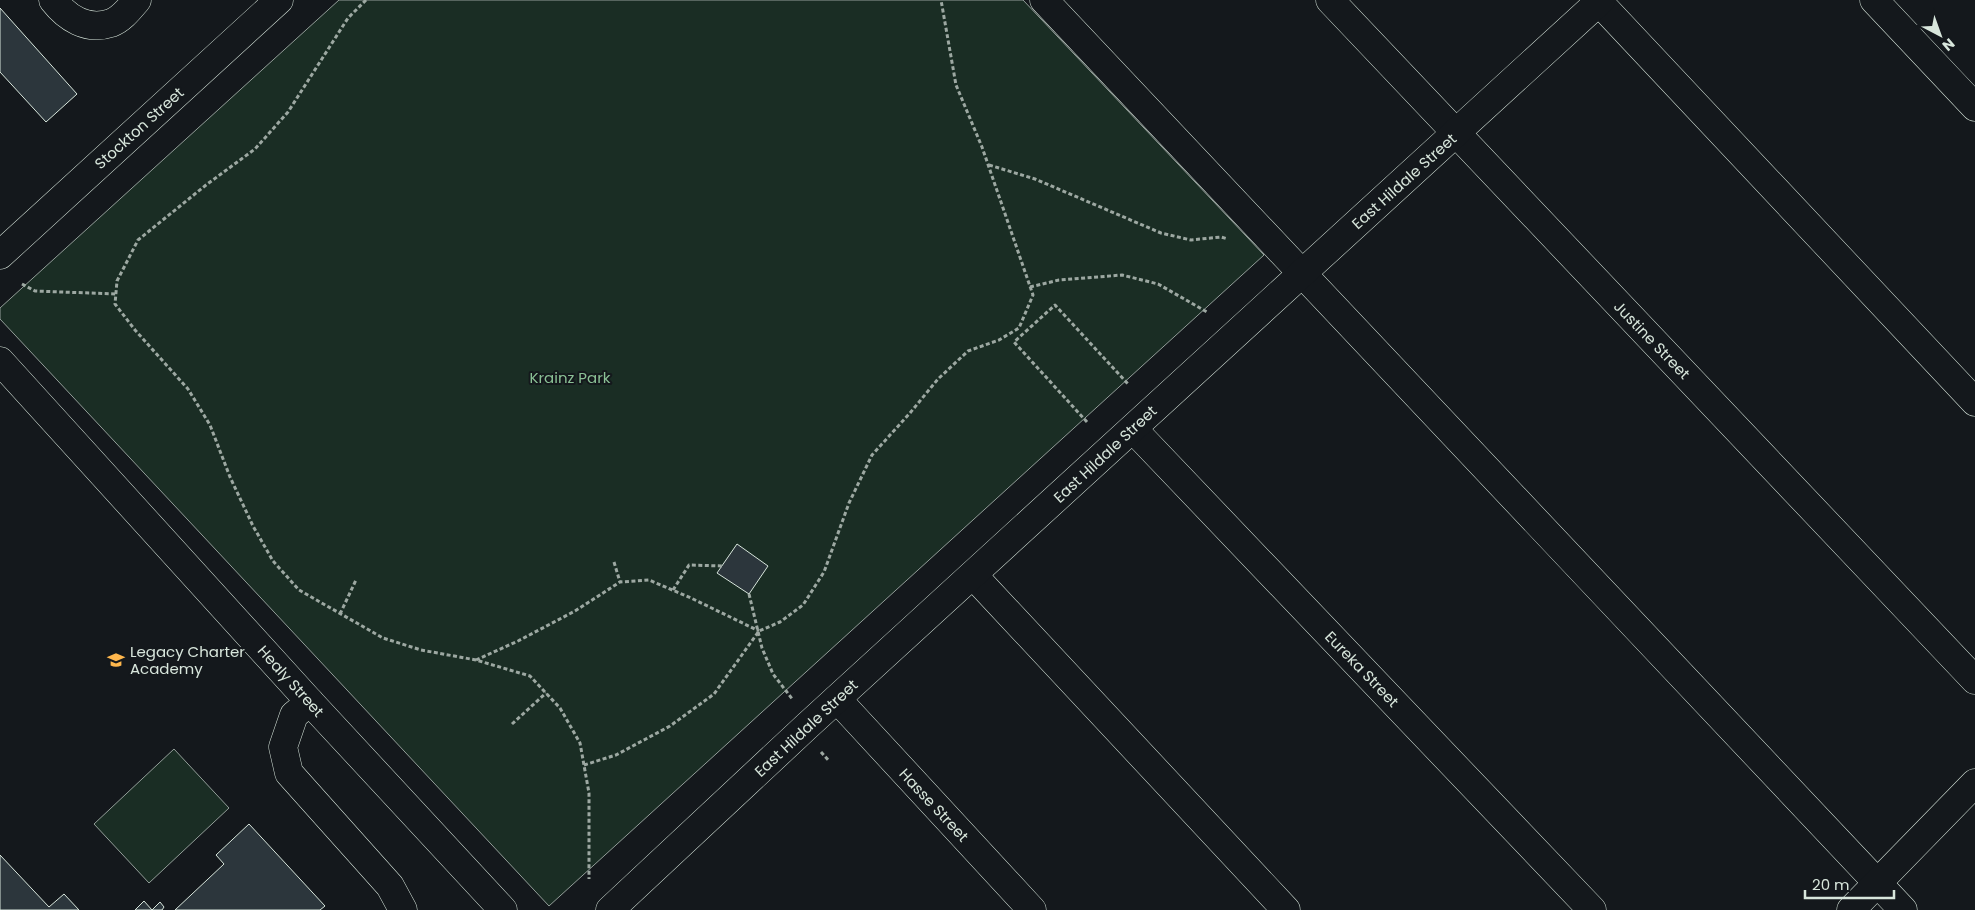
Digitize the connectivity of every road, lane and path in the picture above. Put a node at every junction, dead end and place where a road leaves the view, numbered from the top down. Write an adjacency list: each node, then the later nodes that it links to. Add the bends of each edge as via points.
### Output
1 (53, 0): 2 (street, via 65,14 80,23 94,25 110,23)
2 (137, 0)
3 (279, 0): 14 (street, Stockton Street)
4 (366, 0): 18 (path, via 348,18 288,112 255,149 138,240 117,281)
5 (941, 0): 12 (path, via 956,85)
6 (1044, 0): 15 (street)
7 (1330, 0): 11 (street, Justine Street)
8 (1874, 0): 10 (street)
9 (1599, 1): 11 (street, East Hildale Street); 24 (street)
10 (1975, 107)
11 (1456, 134): 15 (street, East Hildale Street); 37 (street, Justine Street)
12 (988, 164): 13 (path, via 1035,178 1161,233 1191,240); 17 (path)
13 (1230, 239)
14 (0, 255)
15 (1303, 273): 26 (street, East Hildale Street); 48 (street)
16 (22, 284): 18 (path, via 36,291)
17 (1030, 287): 19 (path, via 1059,280 1122,274 1158,284); 20 (path, via 1033,295)
18 (116, 294): 34 (path, via 115,304 188,389 210,424 230,476 273,561 299,590)
19 (1207, 312)
20 (1019, 328): 21 (path); 35 (path, via 999,340 968,351 938,379 872,455 824,572 804,605 780,622)
21 (1024, 334): 23 (path, via 1055,305); 25 (path, via 1014,342)
22 (0, 361): 40 (street, Healy Street)
23 (1128, 384)
24 (1975, 402)
25 (1087, 422)
26 (1133, 429): 29 (street, East Hildale Street); 54 (street, Eureka Street)
27 (614, 562): 31 (path)
28 (722, 566): 32 (path, via 689,565)
29 (972, 575): 39 (street, East Hildale Street); 53 (street)
30 (356, 580): 34 (path)
31 (620, 582): 32 (path, via 649,580); 36 (path, via 518,641)
32 (673, 590): 35 (path)
33 (748, 594): 35 (path)
34 (340, 614): 36 (path, via 382,638 422,650)
35 (759, 631): 41 (path, via 773,674); 45 (path, via 714,694 670,726 616,755)
36 (476, 660): 38 (path, via 530,676)
37 (1975, 680)
38 (546, 693): 42 (path); 45 (path, via 560,708 580,743)
39 (837, 699): 51 (street, East Hildale Street); 52 (street, Hasse Street)
40 (310, 702): 49 (street, via 294,715 283,747 290,773 390,886); 50 (street, Healy Street)
41 (798, 706)
42 (512, 724)
43 (817, 748): 44 (path)
44 (829, 761)
45 (584, 765): 47 (path, via 589,793)
46 (1975, 783): 48 (street)
47 (589, 879)
48 (1878, 883): 55 (street); 56 (street)
49 (403, 910)
50 (503, 910)
51 (610, 910)
52 (1032, 910)
53 (1286, 910)
54 (1592, 910)
55 (1851, 910)
56 (1903, 910)

